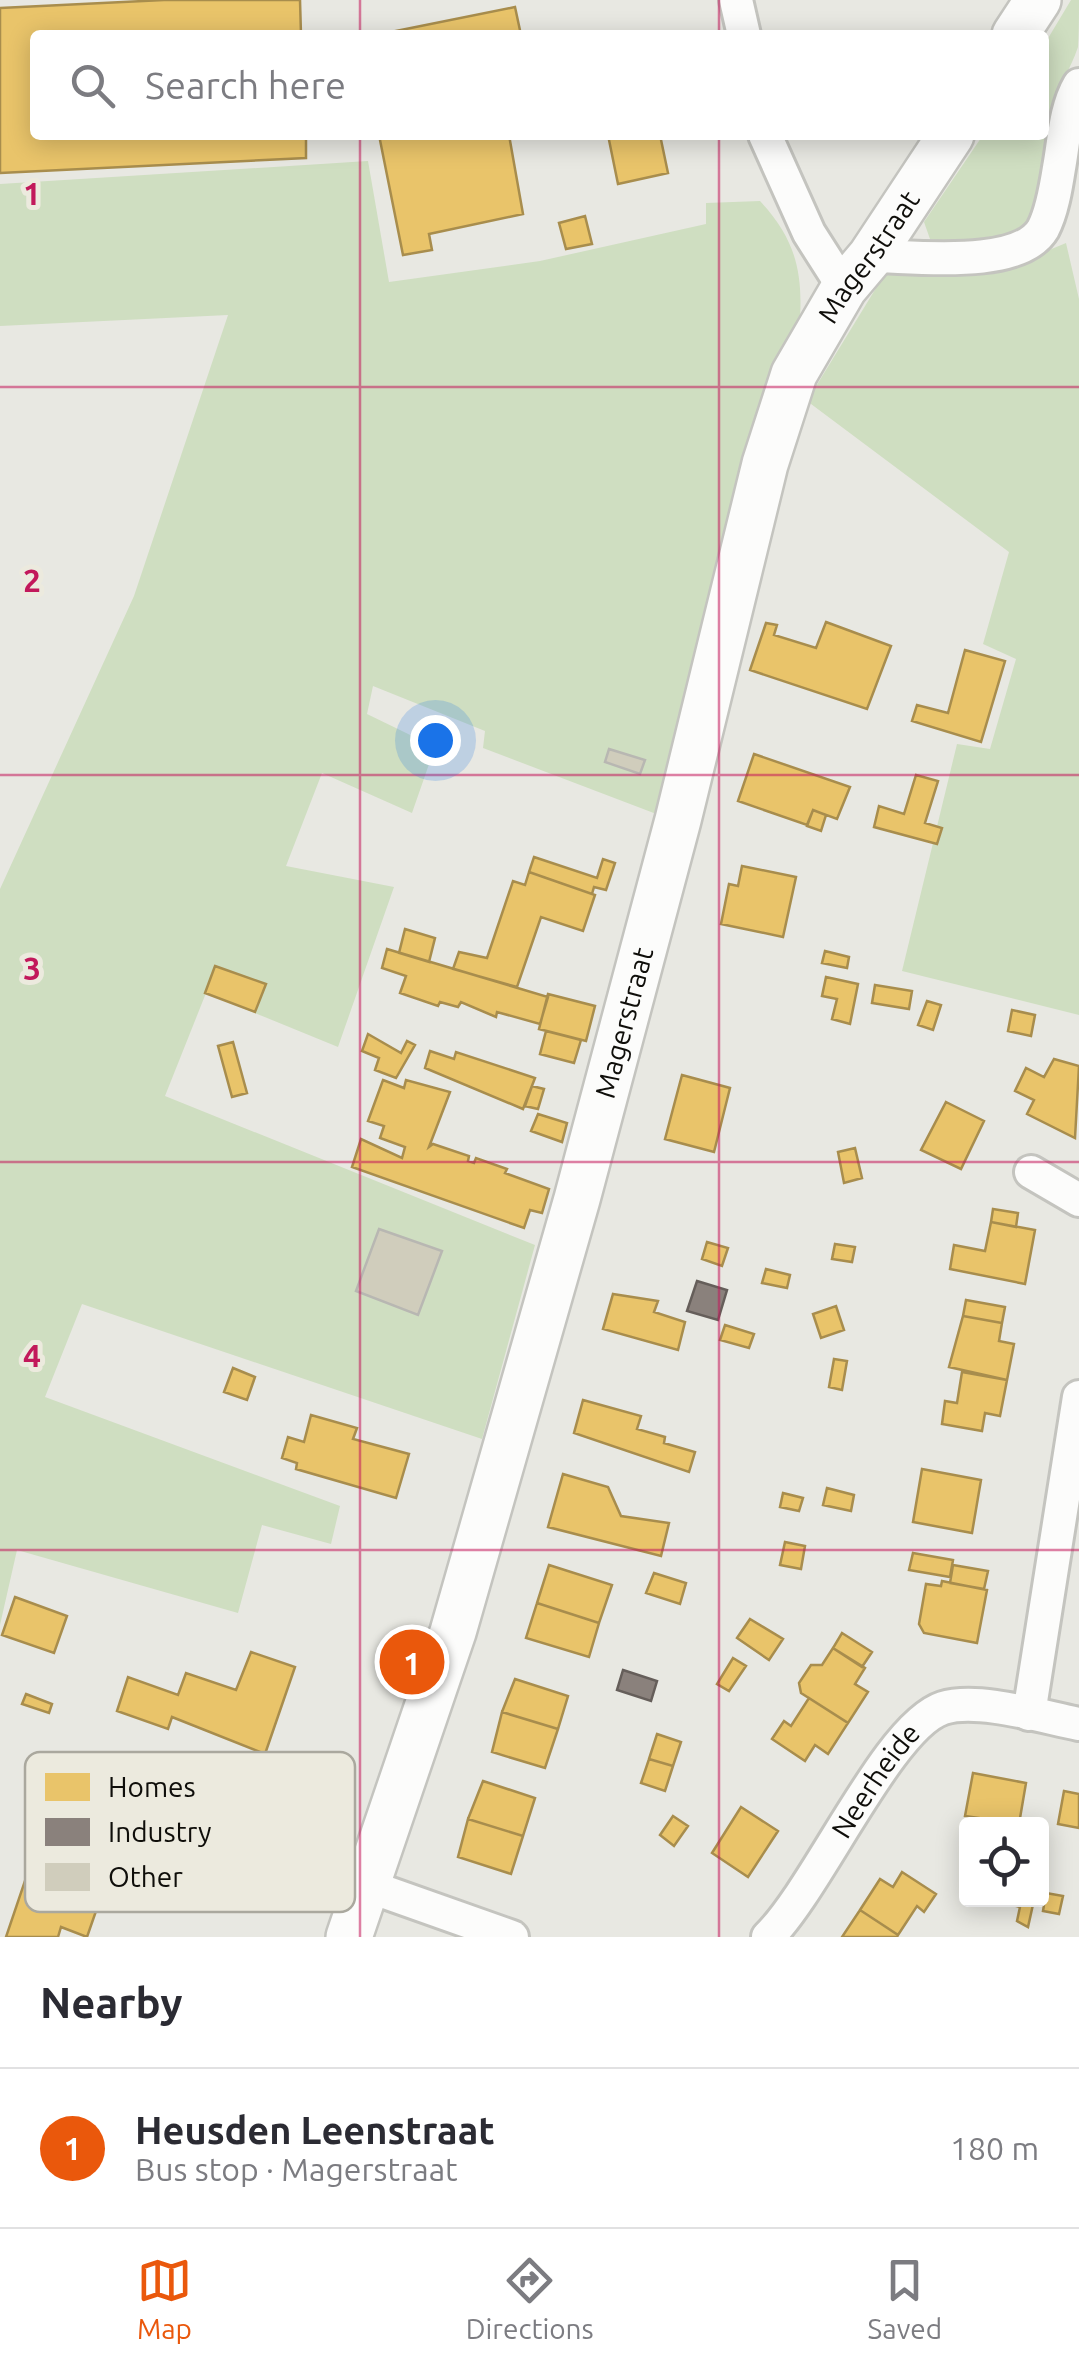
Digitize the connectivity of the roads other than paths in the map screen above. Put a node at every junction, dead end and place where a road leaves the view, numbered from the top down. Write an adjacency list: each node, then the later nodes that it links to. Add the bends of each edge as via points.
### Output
1 (736, 0): 3 (street)
2 (1038, 0): 4 (street)
3 (743, 30)
4 (1019, 30)
5 (1079, 85): 8 (street, via 1044,228 1034,240 994,256)
6 (768, 140): 8 (street, via 809,233)
7 (948, 140): 8 (street, Magerstraat)
8 (858, 272): 14 (street, Magerstraat, via 794,374 764,464 577,1199 453,1632)
9 (1031, 1172): 10 (street)
10 (1079, 1200)
11 (1079, 1397): 12 (street)
12 (1029, 1714): 13 (street, Neerheide); 17 (street, Neerheide, via 966,1705 922,1718 800,1901)
13 (1079, 1724)
14 (368, 1886): 15 (street, Magerstraat); 16 (street)
15 (349, 1937)
16 (512, 1937)
17 (768, 1937)

